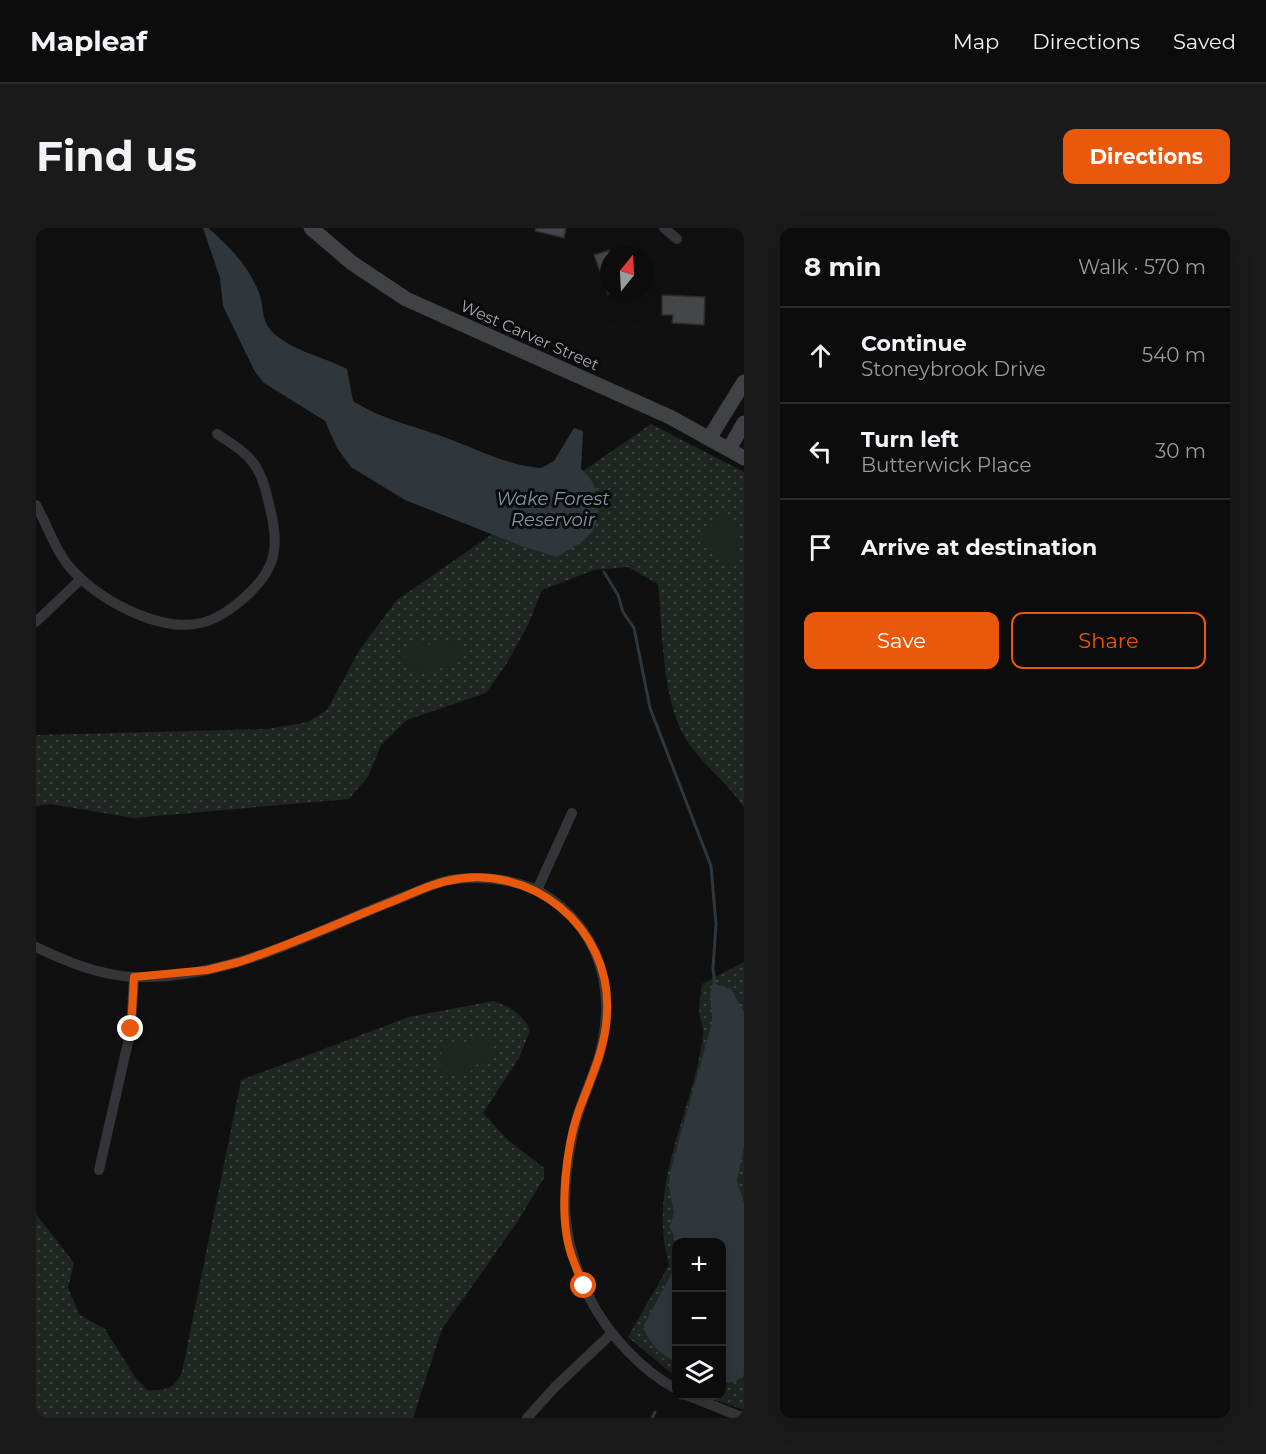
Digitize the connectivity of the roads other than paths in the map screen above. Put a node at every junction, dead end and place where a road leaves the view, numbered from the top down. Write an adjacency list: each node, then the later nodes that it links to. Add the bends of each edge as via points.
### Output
1 (311, 228): 7 (street, West Carver Street, via 352,263 406,299)
2 (664, 228): 3 (street)
3 (677, 239)
4 (744, 382): 7 (street)
5 (744, 423): 8 (street)
6 (217, 434): 11 (street, via 252,459 264,480 276,539 273,559 258,585 223,614 190,625 132,612)
7 (710, 437): 8 (street, West Carver Street)
8 (729, 449): 9 (street, West Carver Street)
9 (744, 458)
10 (36, 505): 11 (street, via 60,554)
11 (81, 579): 12 (street)
12 (36, 622)
13 (572, 813): 14 (street)
14 (537, 890): 16 (street, via 491,879 447,881 239,962 207,970); 18 (street, via 584,931 598,956 604,979 606,1027 573,1131 565,1225 575,1266)
15 (36, 947): 16 (street, via 94,970)
16 (134, 977): 17 (street, via 131,1029)
17 (99, 1170)
18 (612, 1334): 19 (street); 21 (street)
19 (672, 1387)
20 (701, 1400): 22 (street)
21 (527, 1418)
22 (744, 1418)

